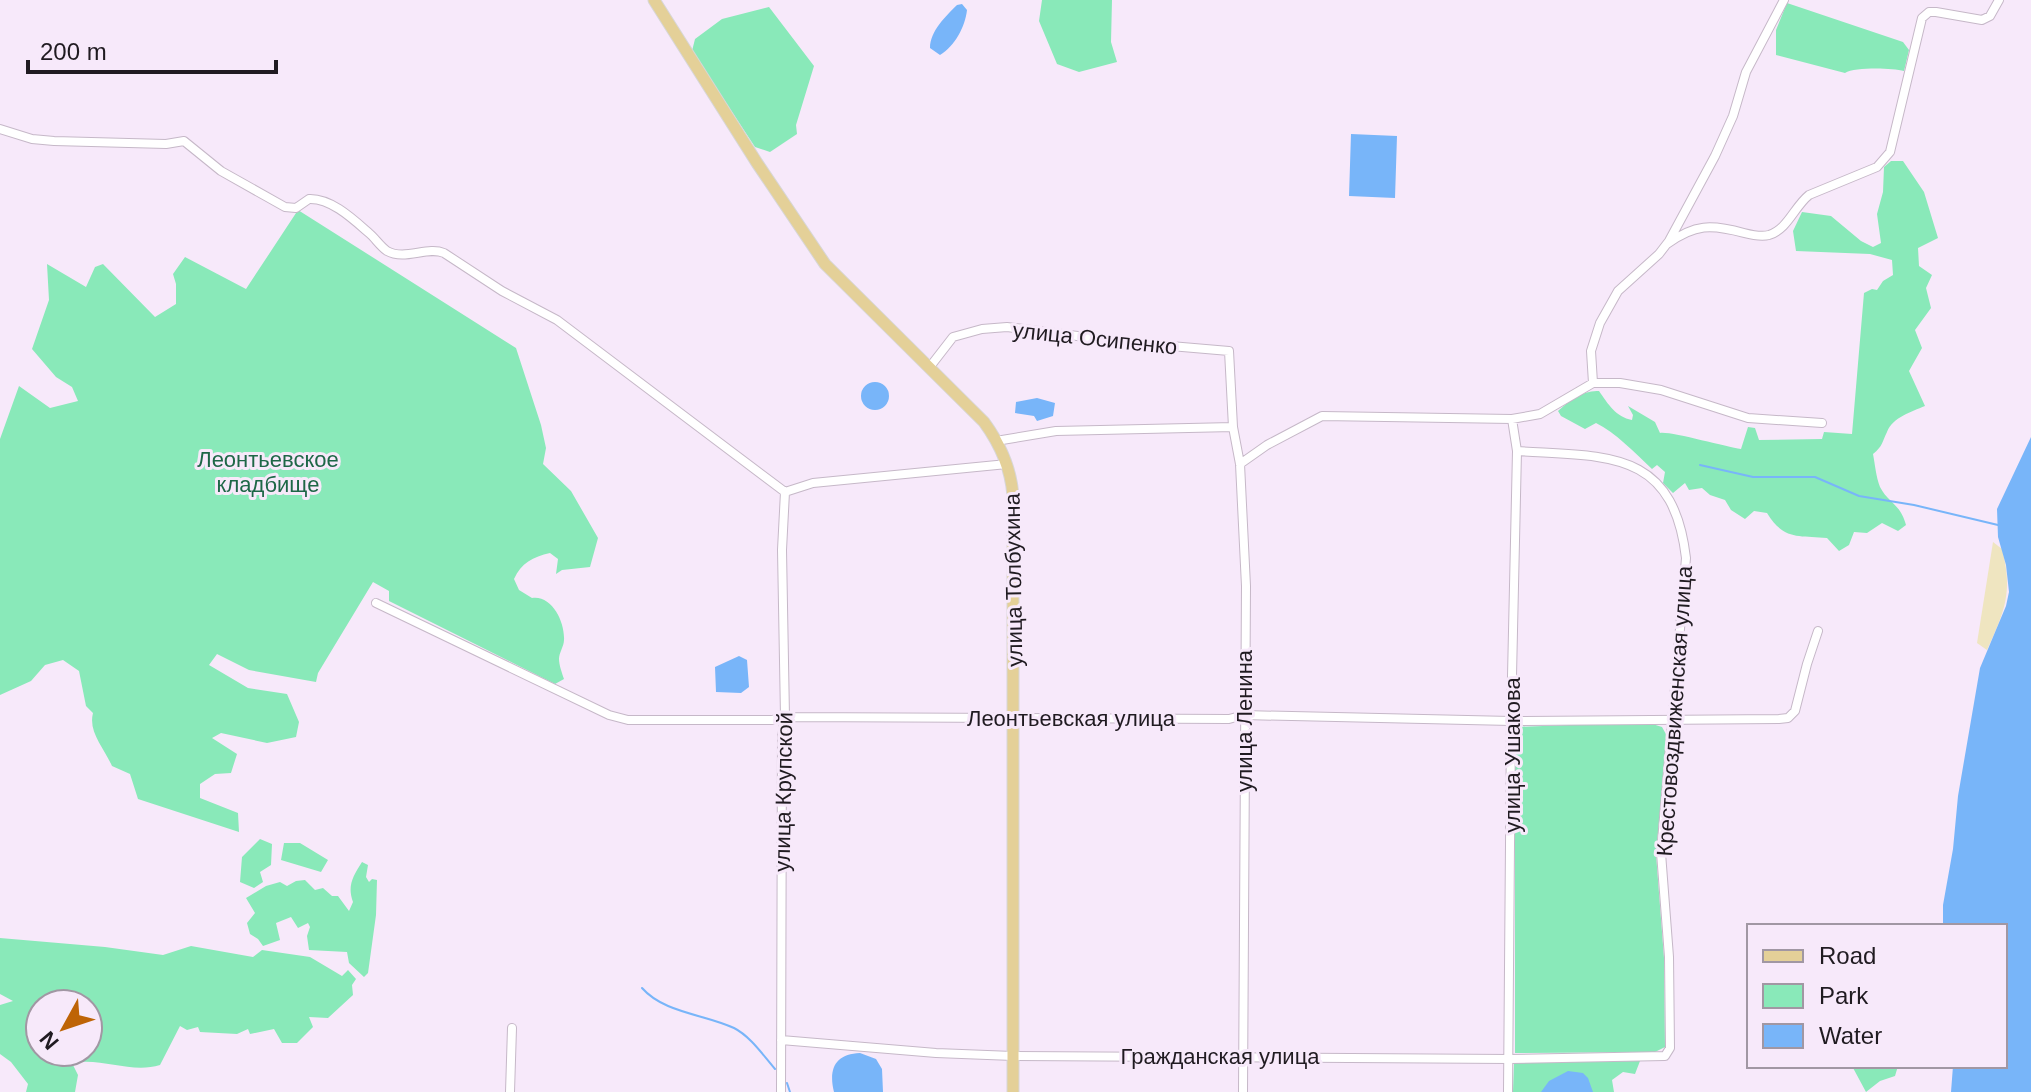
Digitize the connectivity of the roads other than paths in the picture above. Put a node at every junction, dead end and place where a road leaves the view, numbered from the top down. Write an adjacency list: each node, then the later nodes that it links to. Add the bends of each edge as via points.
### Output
1 (654, 0): 7 (main road, улица Толбухина, via 825,264)
2 (1784, 0): 5 (street, via 1746,72 1715,156)
3 (1999, 0): 5 (street, via 1982,20 1936,12 1922,18 1890,152 1877,167 1809,195 1771,234 1701,227)
4 (0, 129): 16 (street, via 54,141 184,141 221,171 285,207 296,208 309,199 326,201 387,250 444,253 557,320)
5 (1667, 244): 8 (street, via 1612,300 1591,351)
6 (1229, 351): 7 (street, улица Осипенко, via 1007,327 953,337); 11 (street, улица Ленина)
7 (929, 368): 12 (main road, улица Толбухина, via 984,422)
8 (1593, 383): 9 (street, via 1540,414); 10 (street, via 1648,387 1748,418)
9 (1512, 419): 13 (street, улица Ушакова); 15 (street, via 1322,416)
10 (1822, 423)
11 (1233, 427): 12 (street, via 1056,431); 15 (street, улица Ленина)
12 (996, 441): 14 (main road, улица Толбухина)
13 (1517, 451): 22 (street, Крестовоздвиженская улица, via 1626,463 1654,479 1673,505 1686,558); 23 (street, улица Ушакова)
14 (1007, 464): 16 (street, via 813,483); 21 (main road, улица Толбухина, via 1013,496)
15 (1240, 464): 19 (street, улица Ленина, via 1246,586)
16 (785, 492): 20 (street, улица Крупской)
17 (376, 603): 20 (street, Леонтьевская улица, via 609,715 628,720)
18 (1818, 631): 22 (street, Леонтьевская улица, via 1792,716)
19 (1244, 715): 21 (street, Леонтьевская улица); 23 (street, Леонтьевская улица); 27 (street, улица Ленина)
20 (785, 717): 21 (street, Леонтьевская улица); 25 (street, улица Крупской)
21 (1014, 719): 26 (main road, улица Толбухина)
22 (1672, 720): 23 (street, Леонтьевская улица); 28 (street, Крестовоздвиженская улица, via 1661,853 1670,1048)
23 (1511, 721): 29 (street, улица Ушакова)
24 (512, 1028): 30 (street)
25 (781, 1040): 26 (street, Гражданская улица); 31 (street, улица Крупской)
26 (1013, 1056): 27 (street, Гражданская улица); 32 (main road, улица Толбухина)
27 (1243, 1056): 29 (street, Гражданская улица); 33 (street, улица Ленина)
28 (1660, 1057): 29 (street, Гражданская улица)
29 (1510, 1059): 34 (street, улица Ушакова)
30 (510, 1092)
31 (781, 1092)
32 (1013, 1092)
33 (1243, 1092)
34 (1508, 1092)

